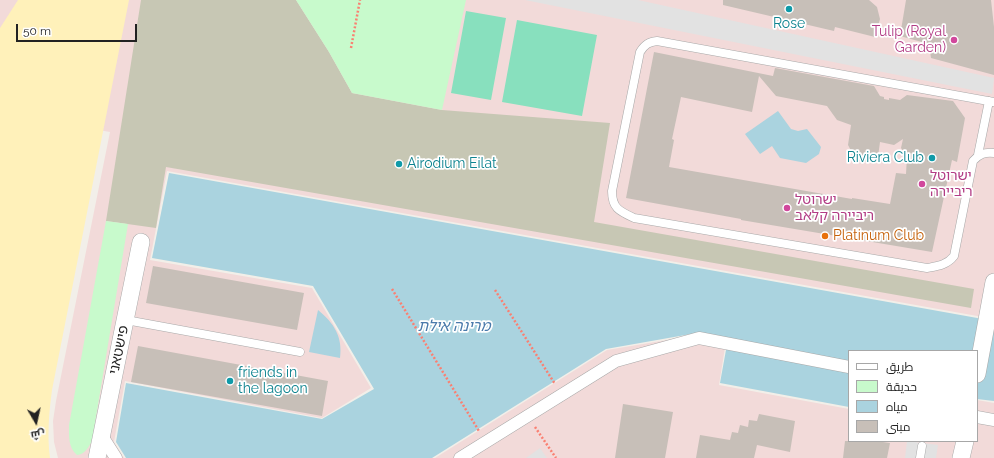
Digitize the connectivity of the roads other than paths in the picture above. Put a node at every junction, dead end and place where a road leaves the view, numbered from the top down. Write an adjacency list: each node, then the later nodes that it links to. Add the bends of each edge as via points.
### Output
1 (992, 102): 3 (lane); 3 (lane, via 657,41 648,42 640,52 612,200 616,208 634,218 927,268 949,262 954,256 973,161)
2 (994, 153): 3 (lane)
3 (978, 155)
4 (141, 242): 6 (street, פישטאני)
5 (994, 282): 9 (street)
6 (126, 320): 7 (lane); 12 (street, פישטאני)
7 (300, 352)
8 (848, 368): 16 (street, via 698,338 616,361)
9 (978, 369)
10 (978, 417): 11 (street)
11 (994, 420)
12 (102, 436): 14 (street, פישטאני); 15 (street)
13 (922, 446): 17 (lane)
14 (98, 458)
15 (116, 458)
16 (460, 458)
17 (920, 458)

